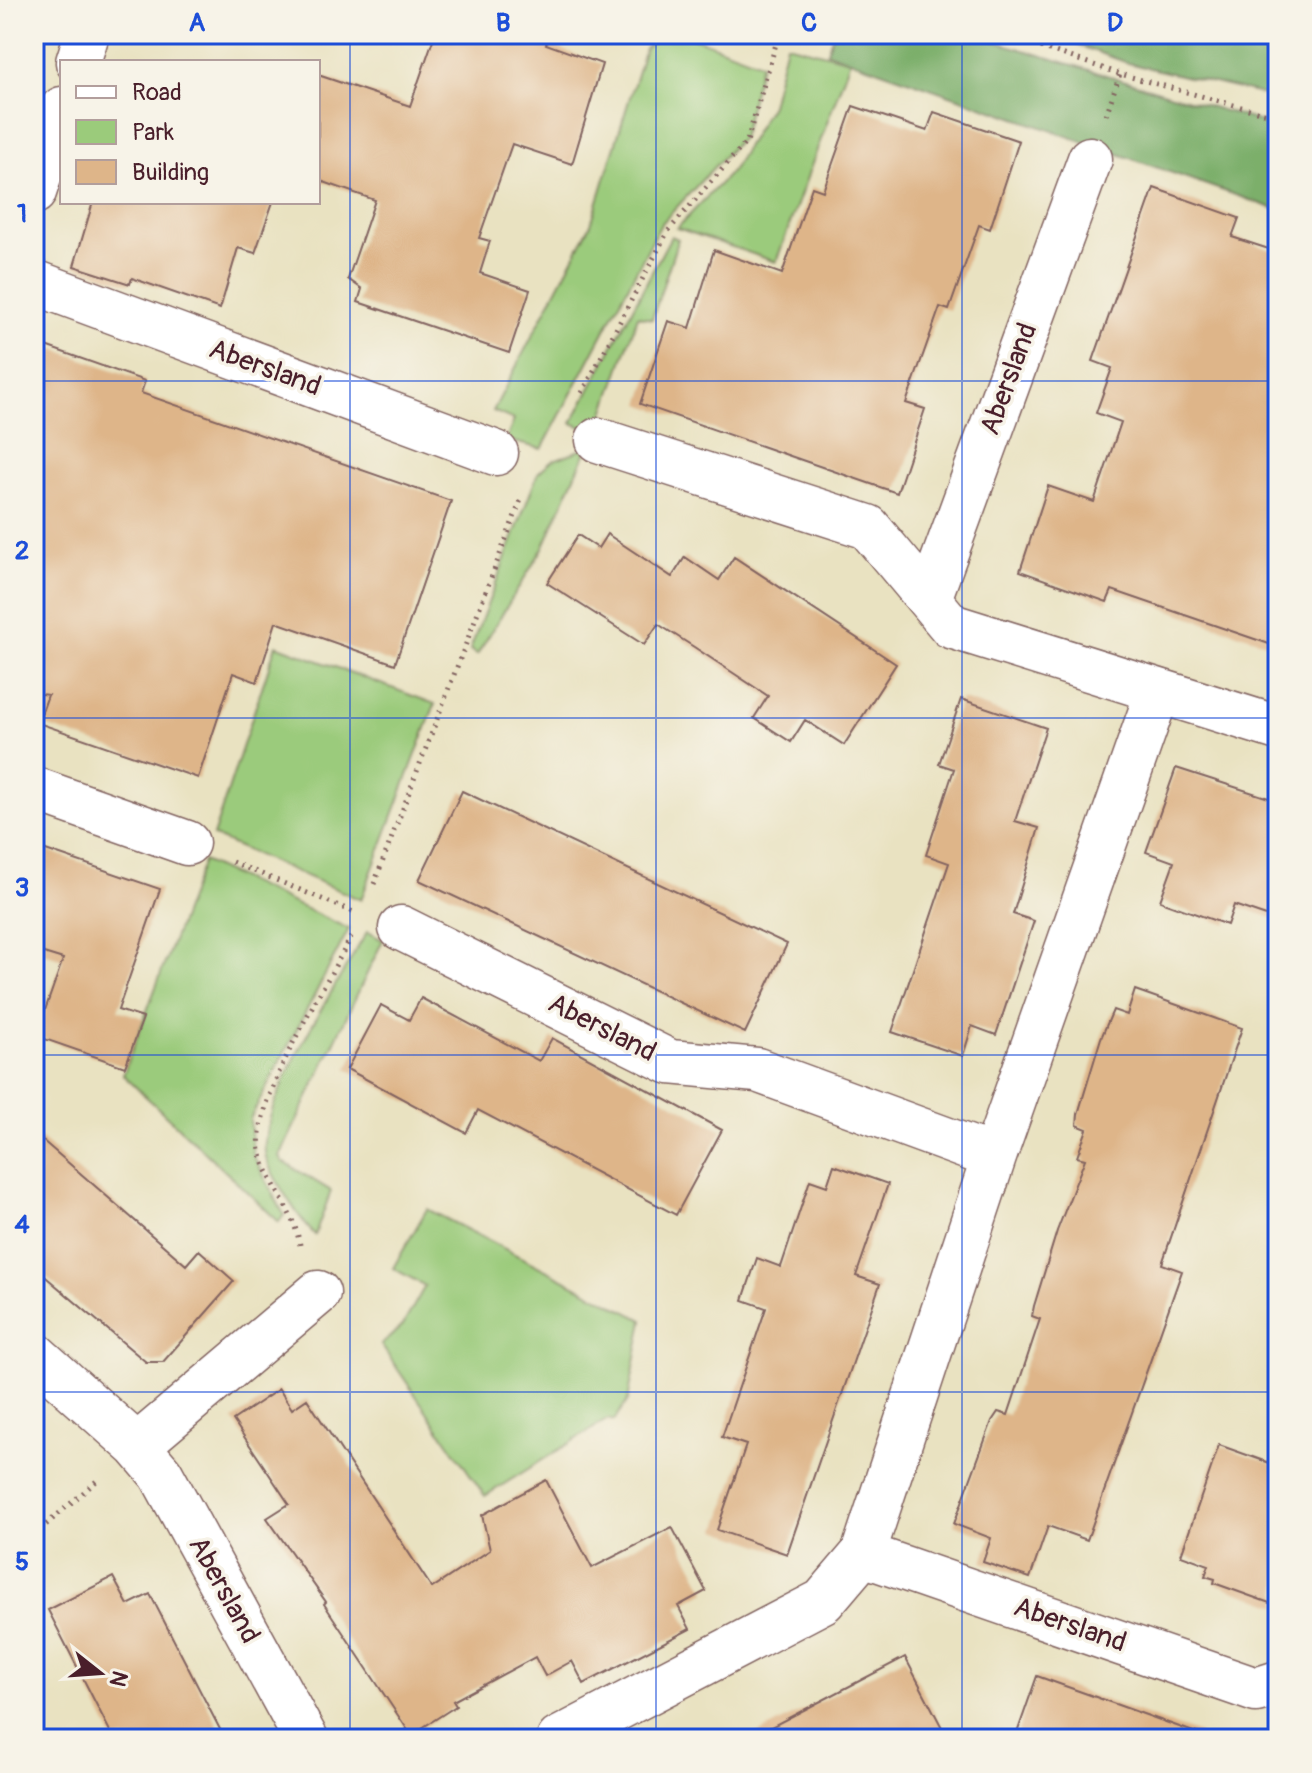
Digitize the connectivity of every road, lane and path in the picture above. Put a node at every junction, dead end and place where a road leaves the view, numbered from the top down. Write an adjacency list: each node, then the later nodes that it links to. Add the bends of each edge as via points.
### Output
1 (87, 34): 4 (street)
2 (779, 34): 10 (path, via 747,141 668,231)
3 (1003, 34): 6 (path, via 1120,74)
4 (79, 60)
5 (60, 115): 8 (street)
6 (1278, 117)
7 (1090, 159): 14 (street, Abersland)
8 (34, 192)
9 (34, 282): 12 (street, Abersland)
10 (578, 400)
11 (598, 440): 14 (street, via 868,527)
12 (496, 453)
13 (523, 496): 19 (path)
14 (929, 599): 15 (street, via 951,626)
15 (1158, 691): 16 (street); 20 (street)
16 (1278, 728)
17 (34, 789): 18 (street)
18 (187, 843): 19 (path)
19 (382, 922): 20 (street, Abersland, via 670,1062 757,1070); 21 (path, via 276,1080 260,1121 260,1154 297,1228)
20 (994, 1157): 25 (street)
21 (309, 1301): 23 (street)
22 (34, 1354): 23 (street, Abersland)
23 (137, 1446): 24 (path); 27 (street, Abersland, via 161,1474)
24 (34, 1535)
25 (863, 1554): 26 (street, Abersland, via 1256,1690); 28 (street, via 823,1601)
26 (1278, 1683)
27 (306, 1739)
28 (559, 1739)

